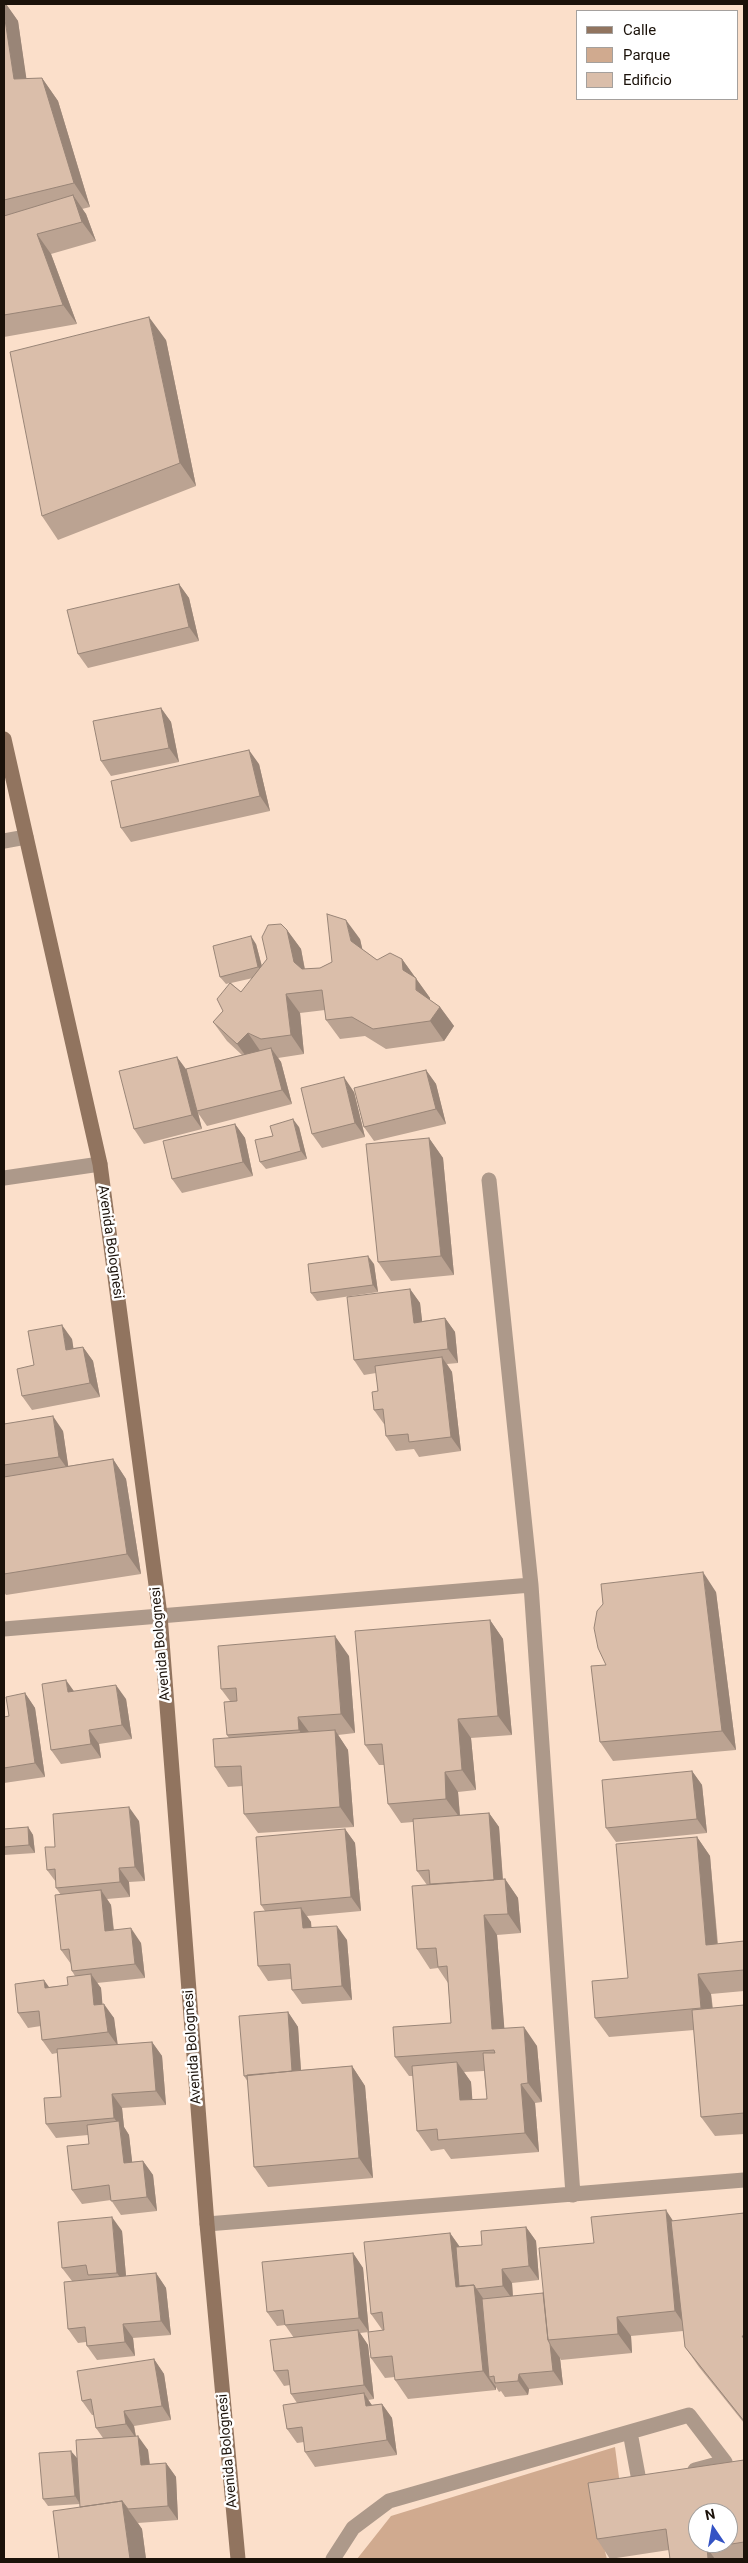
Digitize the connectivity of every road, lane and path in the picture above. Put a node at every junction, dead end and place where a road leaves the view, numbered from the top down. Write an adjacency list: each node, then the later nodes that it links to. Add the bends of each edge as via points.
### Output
1 (4, 739): 2 (main road, Avenida Bolognesi)
2 (26, 837): 3 (street); 4 (main road, Avenida Bolognesi)
3 (4, 841)
4 (100, 1164): 5 (street); 8 (main road, Avenida Bolognesi)
5 (4, 1178)
6 (489, 1180): 7 (street)
7 (531, 1585): 8 (street); 11 (street)
8 (160, 1615): 9 (street); 12 (main road, Avenida Bolognesi)
9 (4, 1628)
10 (744, 2180): 11 (street)
11 (573, 2195): 12 (street)
12 (207, 2224): 16 (main road, Avenida Bolognesi)
13 (630, 2432): 14 (street, via 689,2415 725,2462); 15 (street, via 640,2486); 17 (street, via 389,2501 352,2528)
14 (678, 2475)
15 (659, 2480)
16 (238, 2559)
17 (333, 2559)

